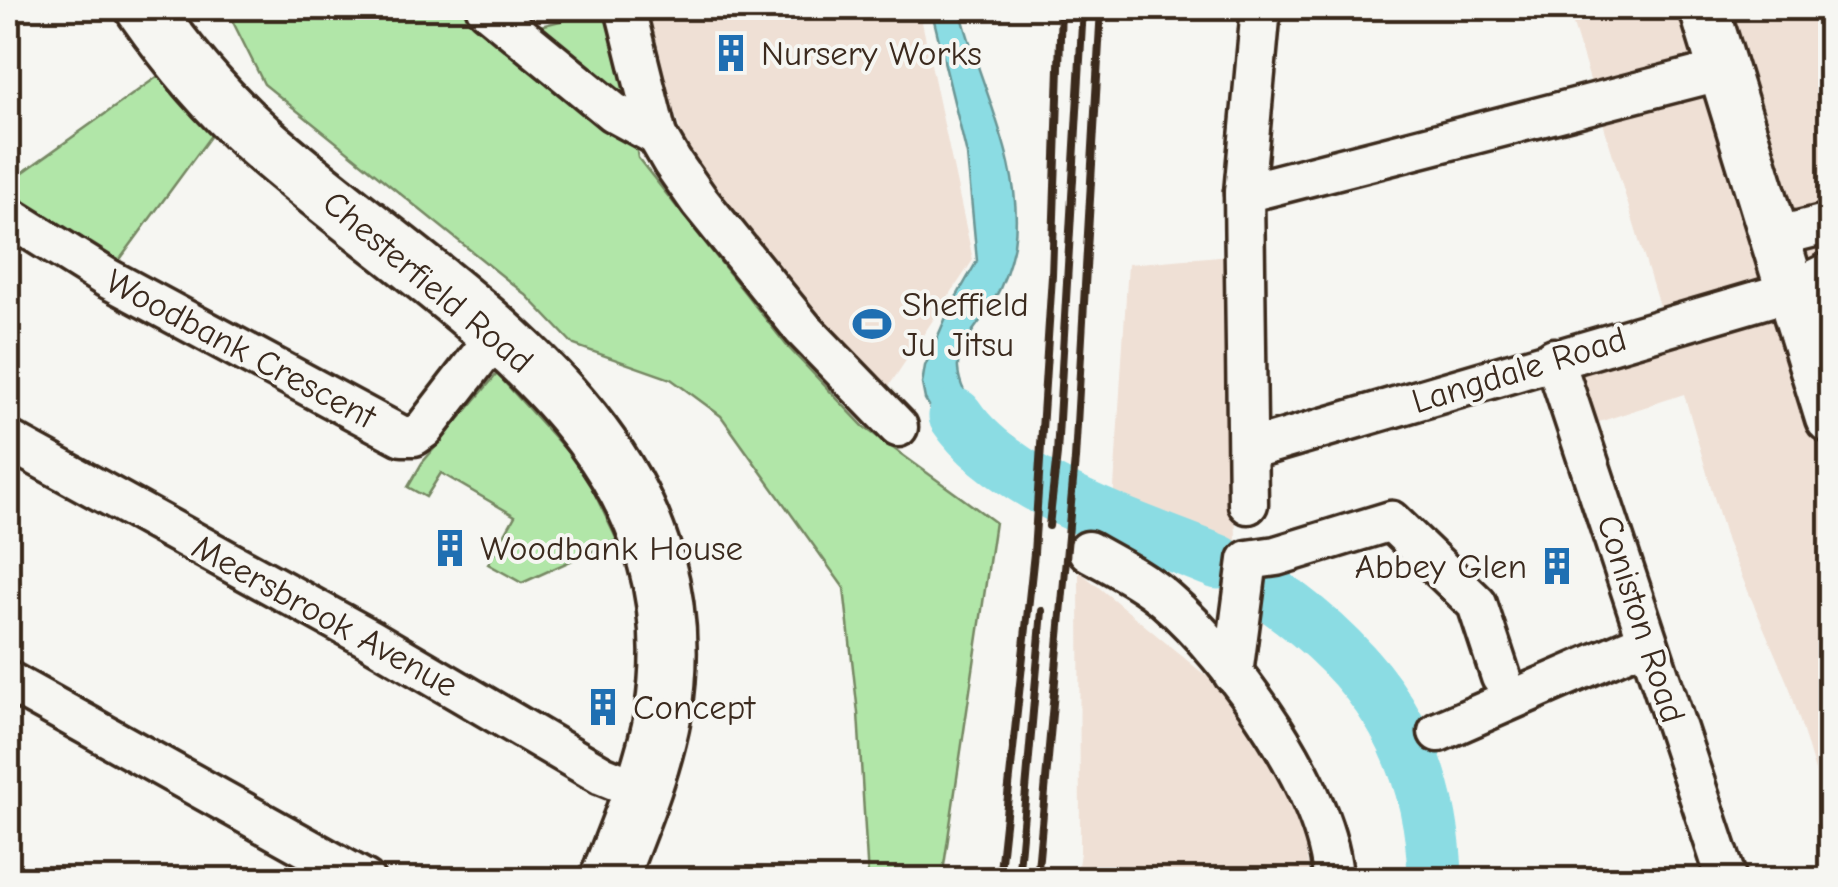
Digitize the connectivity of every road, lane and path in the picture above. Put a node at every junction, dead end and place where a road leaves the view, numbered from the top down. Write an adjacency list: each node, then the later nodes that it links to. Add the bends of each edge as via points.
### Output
1 (144, 8): 13 (highway, Chesterfield Road, via 241,124)
2 (487, 8): 7 (street, via 613,112)
3 (625, 8): 7 (street)
4 (1261, 8): 8 (street)
5 (1704, 8): 6 (main road)
6 (1723, 70): 8 (street); 11 (main road)
7 (657, 136): 16 (street, via 700,202 802,329)
8 (1244, 193): 18 (street)
9 (8, 216): 13 (street, Woodbank Crescent, via 107,278 402,436 424,429)
10 (1830, 223): 11 (street)
11 (1774, 237): 12 (main road)
12 (1810, 282): 14 (street, Langdale Road); 15 (main road)
13 (498, 333): 26 (highway, Chesterfield Road, via 599,442 646,529 668,643 662,715)
14 (1554, 358): 18 (street, Langdale Road); 21 (street, Coniston Road)
15 (1830, 418)
16 (898, 427)
17 (8, 440): 26 (street, Meersbrook Avenue)
18 (1248, 450): 19 (street)
19 (1248, 504)
20 (1088, 551): 22 (street, via 1165,600)
21 (1647, 641): 25 (street); 30 (street, Coniston Road)
22 (1233, 674): 23 (street, via 1248,560 1391,521 1477,604); 29 (street, via 1310,792)
23 (1501, 677)
24 (8, 681): 27 (street)
25 (1438, 732)
26 (642, 792): 28 (highway, Chesterfield Road)
27 (365, 880)
28 (608, 880)
29 (1333, 880)
30 (1727, 880)

